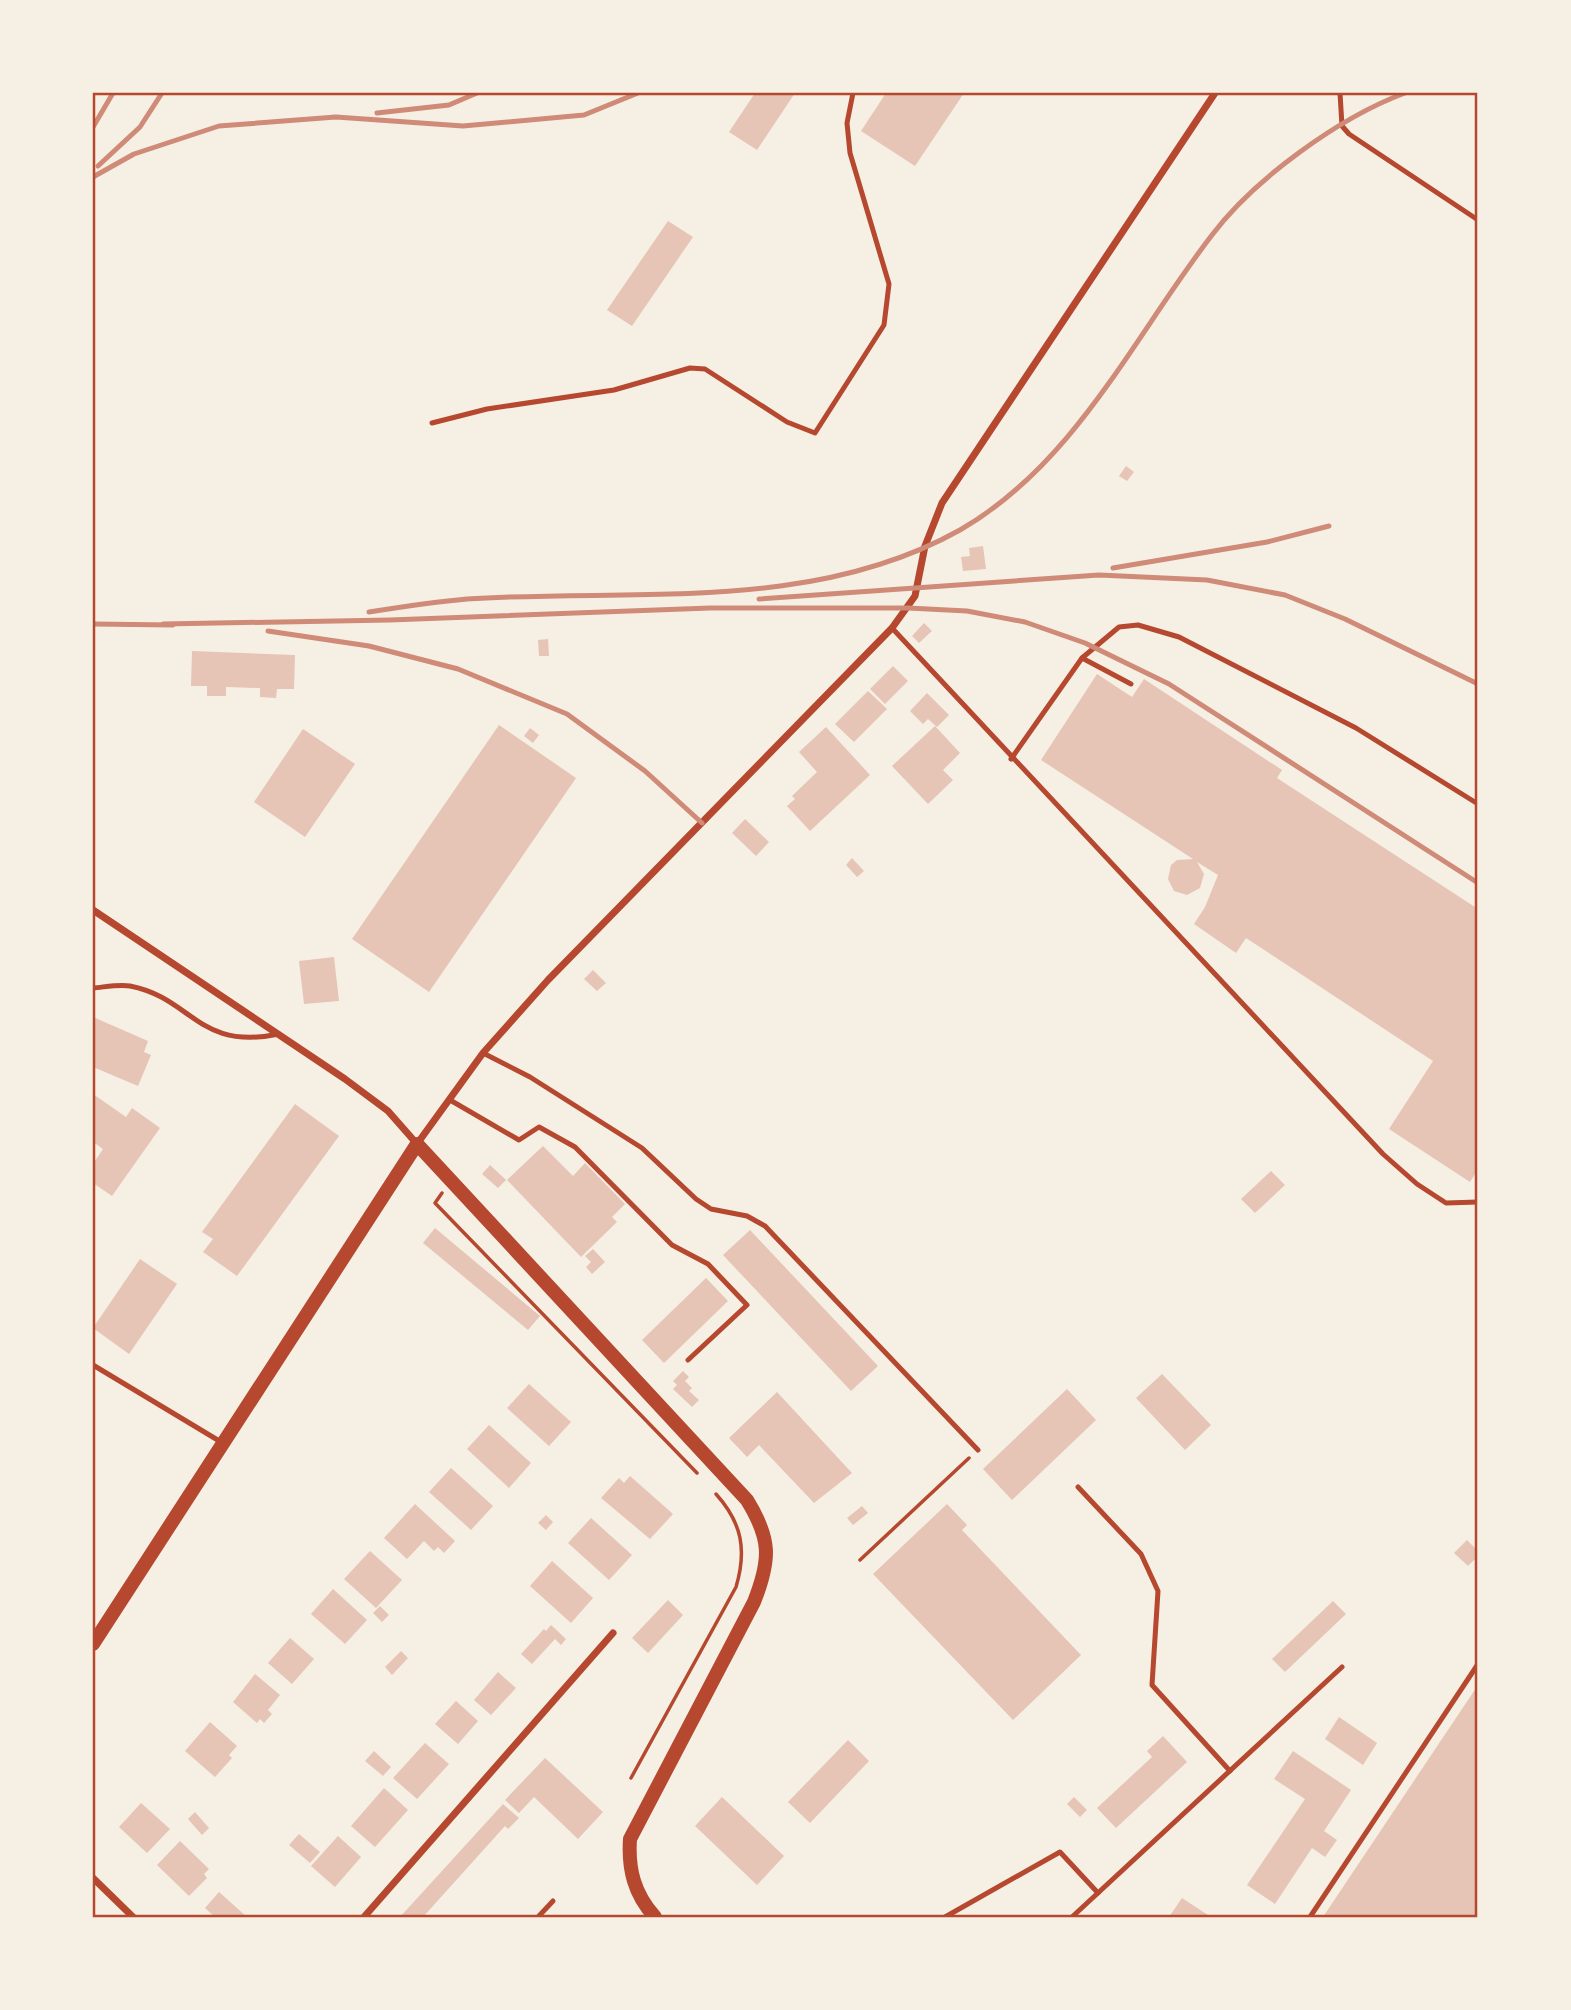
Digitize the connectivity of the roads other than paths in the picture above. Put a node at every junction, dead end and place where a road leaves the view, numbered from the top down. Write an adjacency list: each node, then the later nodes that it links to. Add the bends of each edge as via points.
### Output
1 (853, 93): 5 (lane, via 847,123 850,153 889,284 884,325 815,433 787,422 705,369 690,368 614,390 500,406)
2 (1215, 93): 6 (street, via 942,503 925,546 915,596)
3 (1340, 93): 4 (lane, via 1342,125 1349,134)
4 (1478, 220)
5 (432, 424)
6 (892, 628): 9 (lane); 14 (street, via 548,980)
7 (1083, 658): 8 (lane); 9 (lane); 10 (lane, via 1119,627 1138,625 1180,637 1356,728)
8 (1131, 684)
9 (1012, 759): 17 (lane, via 1383,1154 1446,1203)
10 (1478, 804)
11 (93, 910): 13 (street)
12 (93, 989): 13 (lane, via 128,985 142,989 204,1028 222,1034 254,1039)
13 (279, 1034): 16 (street, via 388,1111)
14 (483, 1053): 15 (street); 21 (lane, via 530,1077 642,1148 711,1209 747,1216 765,1226)
15 (450, 1100): 16 (street); 18 (lane, via 519,1140 539,1127 575,1147 672,1245 708,1264 747,1305)
16 (417, 1144): 20 (main road); 34 (main road, via 747,1500 766,1536 767,1562 754,1602 631,1839 631,1873 637,1893)
17 (1478, 1202)
18 (688, 1360)
19 (93, 1365): 20 (lane)
20 (224, 1443): 24 (main road)
21 (978, 1450)
22 (1077, 1487): 27 (lane, via 1141,1554 1158,1591 1152,1685)
23 (613, 1633): 32 (street)
24 (93, 1644)
25 (1478, 1664): 37 (lane)
26 (1342, 1667): 27 (lane)
27 (1230, 1771): 29 (lane)
28 (93, 1878): 31 (street)
29 (1098, 1893): 35 (lane, via 1060,1852); 36 (lane)
30 (553, 1901): 33 (lane)
31 (133, 1917)
32 (363, 1917)
33 (538, 1917)
34 (655, 1917)
35 (945, 1917)
36 (1072, 1917)
37 (1310, 1917)

